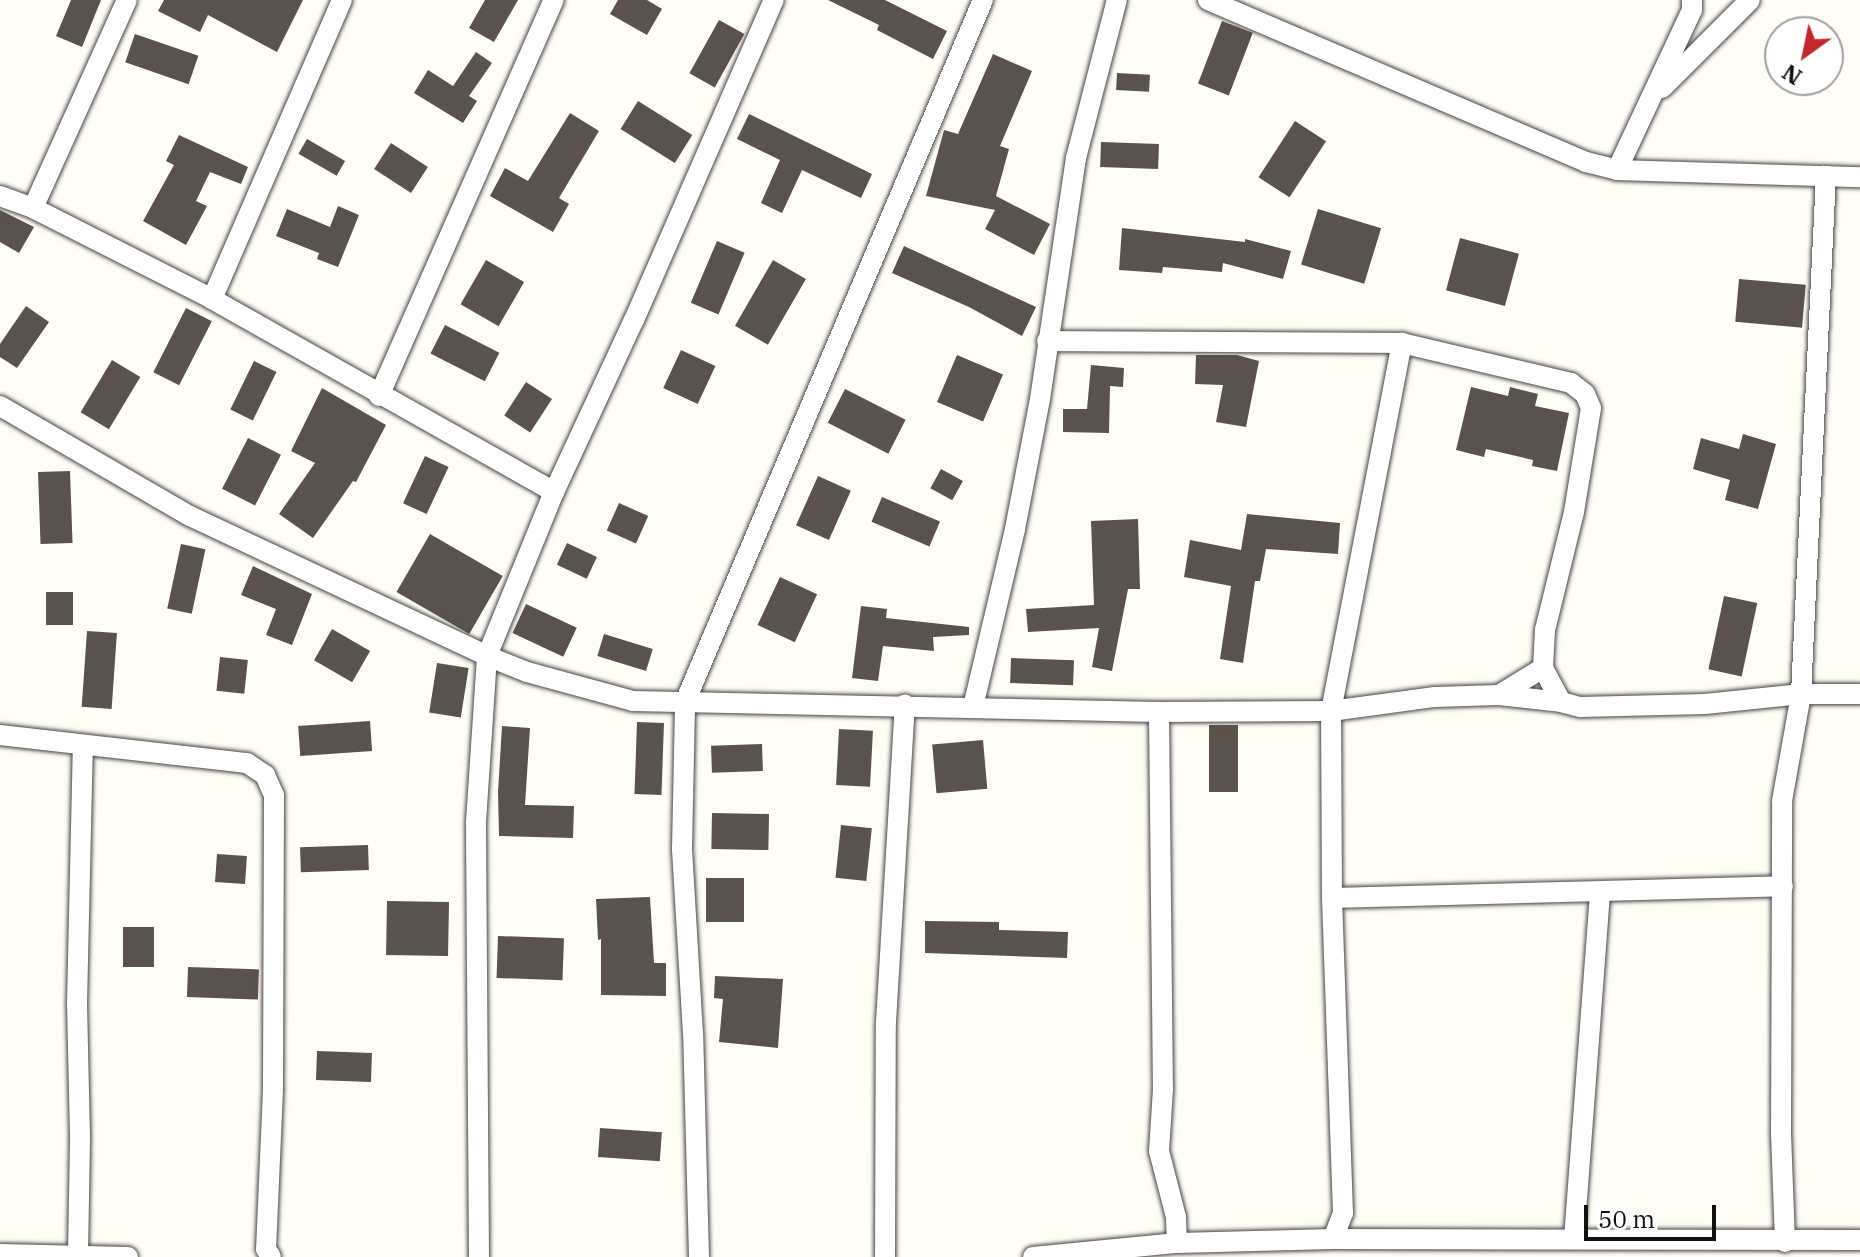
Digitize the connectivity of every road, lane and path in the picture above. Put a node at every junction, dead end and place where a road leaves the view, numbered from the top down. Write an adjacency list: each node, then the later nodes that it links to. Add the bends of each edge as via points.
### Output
1 (127, 0): 15 (street)
2 (342, 0): 16 (street)
3 (554, 0): 19 (street)
4 (774, 0): 21 (street)
5 (983, 0): 27 (street)
6 (1117, 0): 17 (street, via 1076,158)
7 (1208, 0): 11 (street, via 1586,162)
8 (1692, 0): 10 (street)
9 (1750, 0): 10 (street)
10 (1651, 99): 11 (street)
11 (1617, 170): 12 (street)
12 (1826, 176): 13 (street); 24 (street)
13 (1860, 177)
14 (0, 196): 15 (street)
15 (33, 208): 16 (street)
16 (212, 299): 19 (street)
17 (1047, 341): 18 (street); 30 (street, via 1015,529)
18 (1402, 343): 23 (street, via 1571,383 1585,394 1591,408 1574,512 1545,630); 31 (street)
19 (379, 396): 21 (street)
20 (0, 406): 22 (street, via 190,516)
21 (554, 492): 22 (street)
22 (487, 656): 27 (street, via 633,701); 47 (street, via 476,822)
23 (1543, 668): 26 (street); 28 (street)
24 (1801, 694): 25 (street); 28 (street, via 1705,704 1580,707); 35 (street, via 1782,801)
25 (1860, 694)
26 (1499, 695): 28 (street); 31 (street, via 1435,697)
27 (685, 702): 29 (street); 48 (street, via 682,849)
28 (1561, 702)
29 (905, 705): 30 (street); 49 (street, via 886,1022)
30 (973, 707): 32 (street)
31 (1331, 711): 32 (street); 37 (street)
32 (1159, 712): 42 (street, via 1159,1151 1176,1217)
33 (0, 735): 34 (street)
34 (83, 747): 44 (street); 46 (street, via 247,763 265,775 274,795 273,1090 266,1249)
35 (1783, 886): 36 (street); 41 (street)
36 (1600, 891): 37 (street); 39 (street)
37 (1332, 898): 38 (street, via 1343,1213)
38 (1333, 1239): 39 (street); 42 (street)
39 (1574, 1239): 41 (street)
40 (1860, 1240): 41 (street)
41 (1785, 1242)
42 (1177, 1243): 50 (street)
43 (0, 1254): 44 (street)
44 (78, 1255): 45 (street)
45 (128, 1257)
46 (271, 1257)
47 (479, 1257)
48 (699, 1257)
49 (885, 1257)
50 (1033, 1257)

